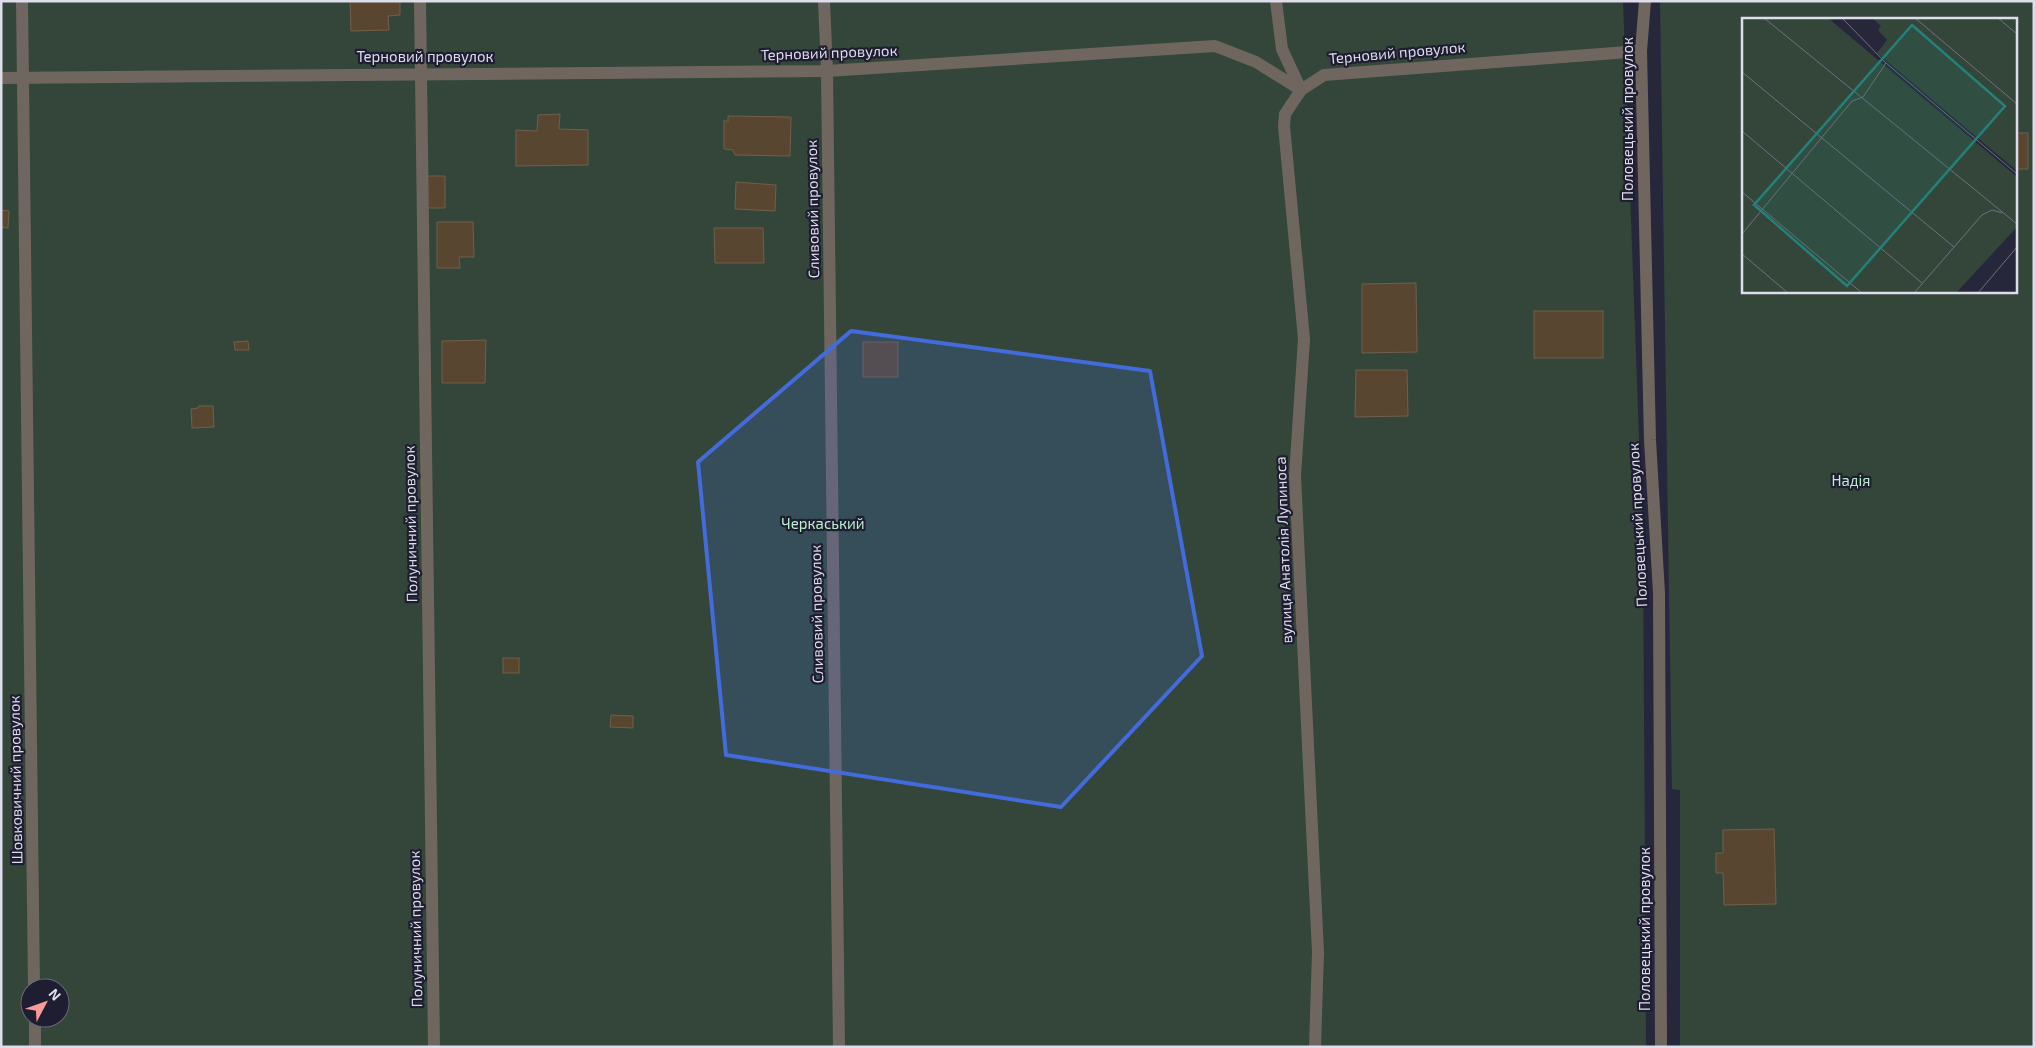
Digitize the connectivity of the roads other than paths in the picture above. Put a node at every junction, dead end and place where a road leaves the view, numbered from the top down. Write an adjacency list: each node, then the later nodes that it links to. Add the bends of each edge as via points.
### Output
1 (22, 1): 10 (street, Шовковичний провулок)
2 (420, 1): 8 (street, Полуничний провулок)
3 (824, 1): 7 (street, Сливовий провулок)
4 (1276, 1): 11 (street, via 1282,49)
5 (1646, 1): 6 (street, Половецький провулок)
6 (1642, 51): 11 (street, Терновий провулок, via 1324,75); 18 (street, Половецький провулок, via 1650,440 1659,593)
7 (827, 71): 8 (street, Терновий провулок); 11 (street, Терновий провулок, via 1215,46 1256,62); 16 (street, Сливовий провулок)
8 (421, 73): 10 (street, Терновий провулок); 15 (street, Полуничний провулок)
9 (1, 78): 10 (street, Терновий провулок)
10 (23, 78): 12 (street, Шовковичний провулок)
11 (1301, 90): 17 (street, вулиця Анатолія Лупиноса, via 1285,114 1284,126 1304,339 1295,476 1318,952)
12 (34, 978)
13 (35, 1028): 14 (street)
14 (35, 1047)
15 (434, 1047)
16 (839, 1047)
17 (1315, 1047)
18 (1662, 1047)

